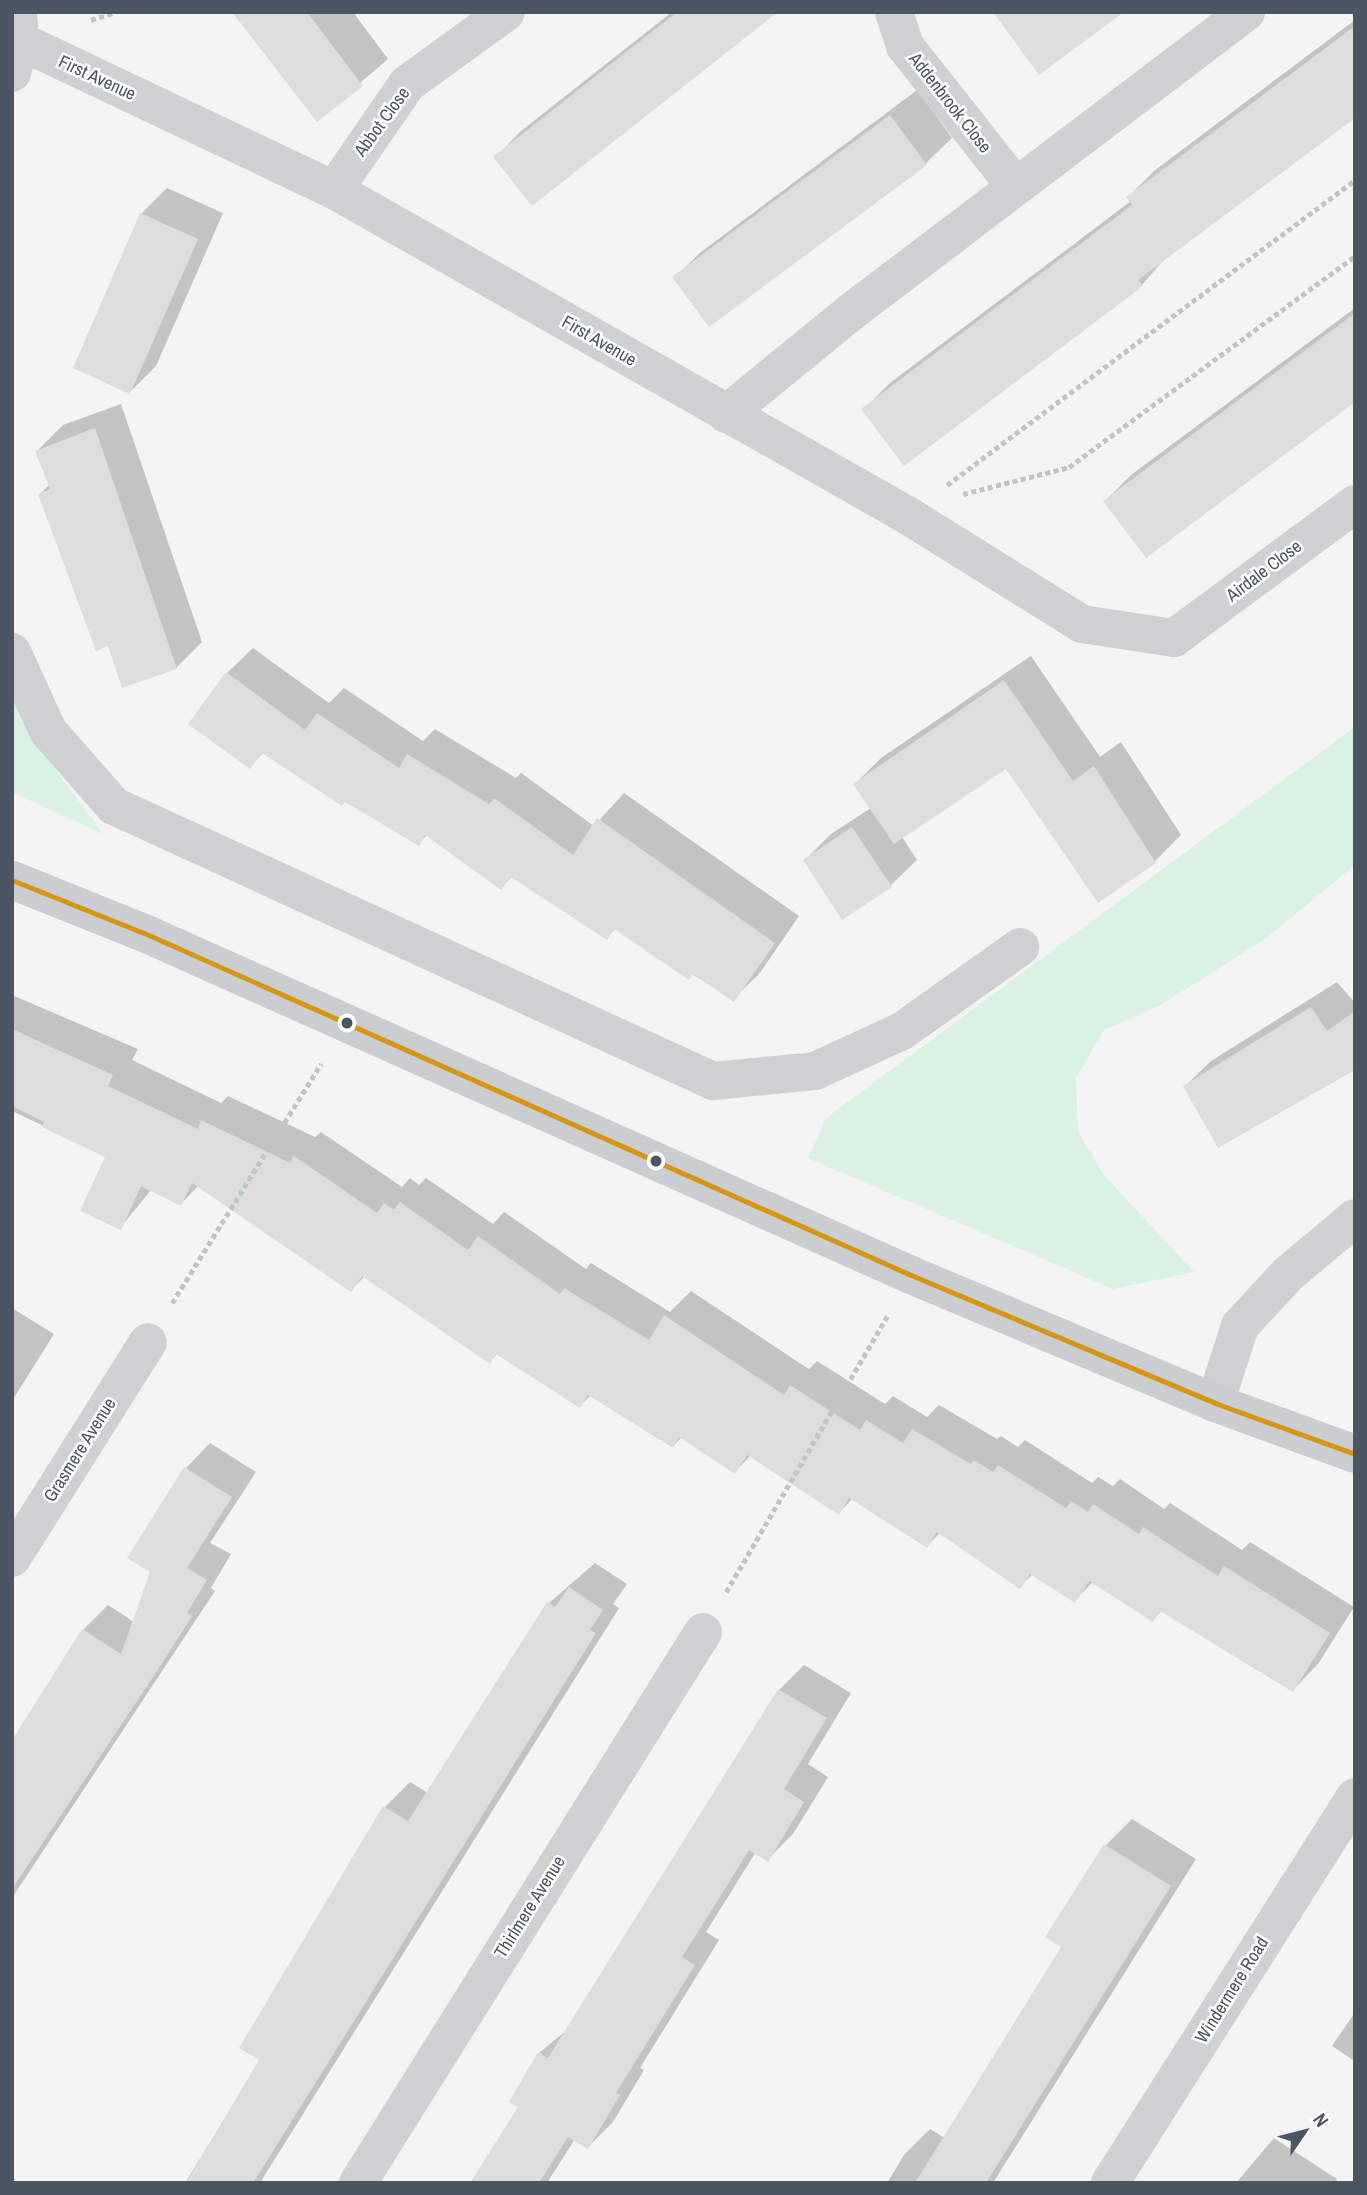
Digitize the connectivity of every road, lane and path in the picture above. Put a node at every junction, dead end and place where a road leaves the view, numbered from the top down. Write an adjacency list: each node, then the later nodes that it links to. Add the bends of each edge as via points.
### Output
1 (506, 12): 8 (street, Abbot Close, via 407,85)
2 (894, 12): 7 (street, Addenbrook Close, via 905,46)
3 (1246, 12): 4 (street)
4 (1205, 24): 7 (street)
5 (17, 42): 8 (street, First Avenue)
6 (1355, 180): 12 (path)
7 (1016, 187): 10 (street)
8 (334, 190): 10 (street, First Avenue)
9 (1355, 256): 12 (path, via 1069,467 980,488)
10 (726, 414): 12 (street, First Avenue)
11 (1355, 504): 13 (street, Airdale Close)
12 (907, 515): 13 (street, First Avenue, via 1082,624)
13 (1174, 638)
14 (12, 652): 16 (street, via 48,731 114,806 713,1081 815,1070 902,1031)
15 (12, 880): 17 (main road, via 151,936)
16 (1020, 947)
17 (345, 1026): 19 (main road); 20 (path)
18 (1355, 1218): 21 (street, via 1288,1274 1240,1326)
19 (911, 1275): 21 (main road); 24 (path)
20 (148, 1342): 23 (street, Grasmere Avenue)
21 (1215, 1404): 22 (main road)
22 (1355, 1454)
23 (12, 1558)
24 (702, 1632): 26 (street, Thirlmere Avenue)
25 (1349, 1817): 27 (street, Windermere Road)
26 (358, 2183)
27 (1110, 2183)

